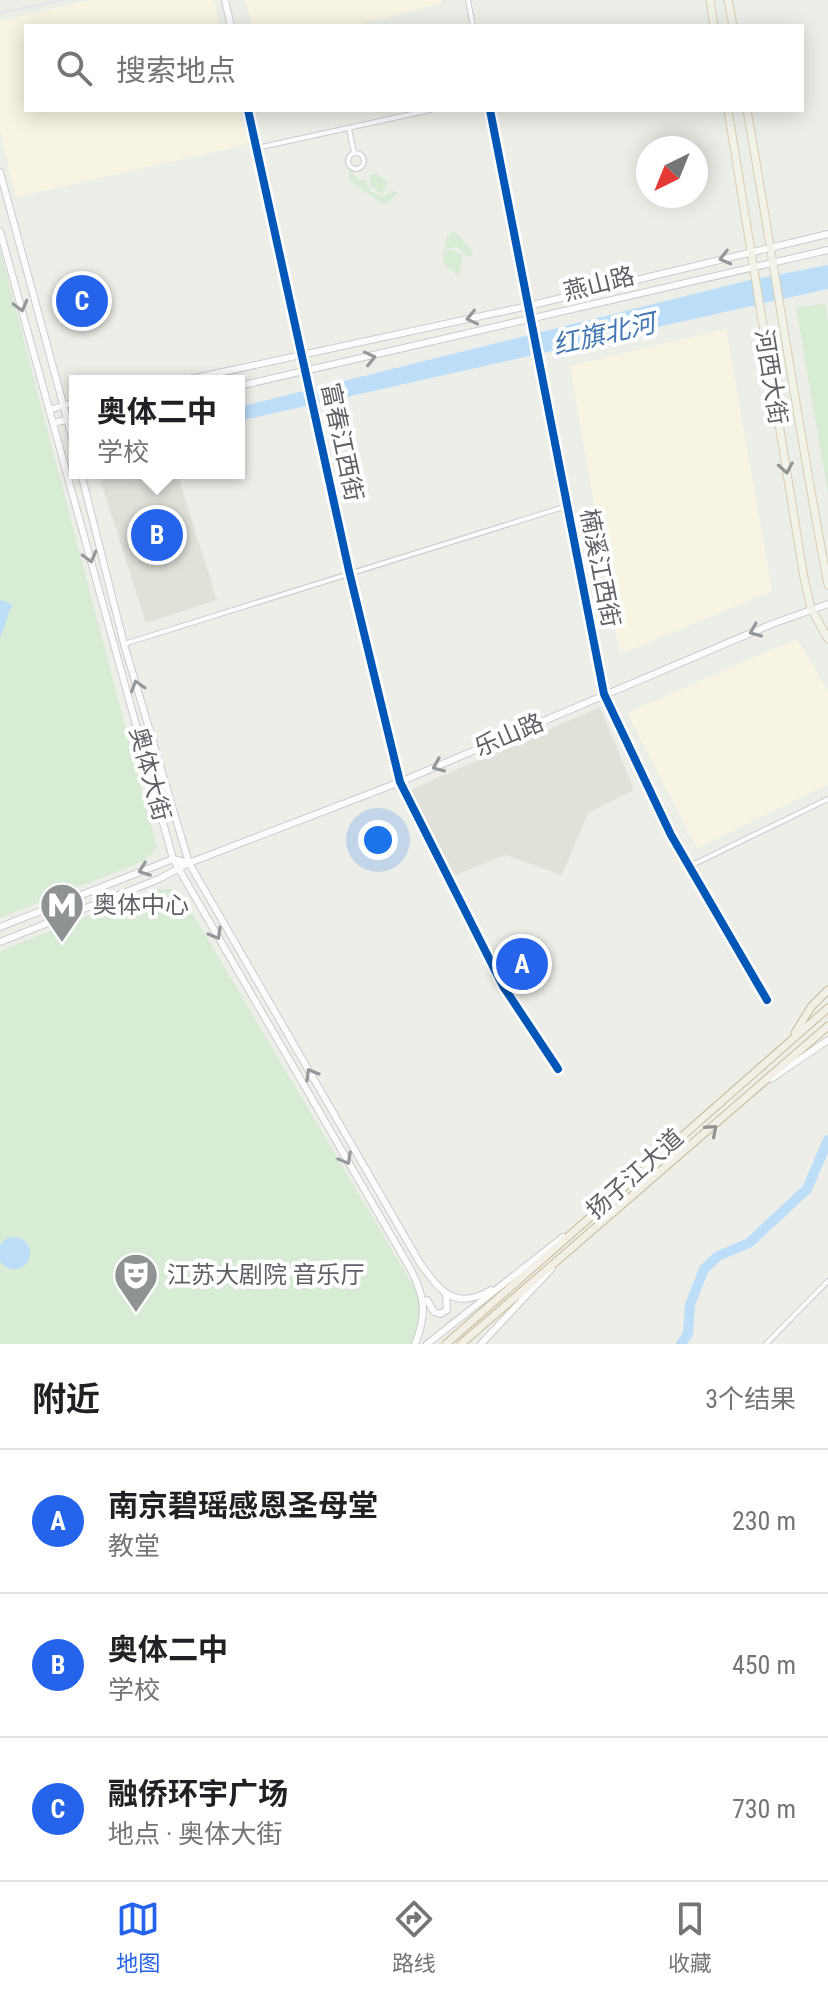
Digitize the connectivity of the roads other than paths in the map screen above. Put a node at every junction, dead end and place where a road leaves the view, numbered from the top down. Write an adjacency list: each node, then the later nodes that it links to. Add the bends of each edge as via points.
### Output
1 (225, 0): 5 (main road)
2 (468, 0): 6 (street)
3 (710, 0): 7 (main road)
4 (728, 0): 8 (main road)
5 (231, 24)
6 (473, 24)
7 (714, 24)
8 (733, 24)
9 (248, 112): 15 (main road, 富春江西街)
10 (421, 112): 14 (street)
11 (490, 112): 25 (street, 楠溪江西街)
12 (728, 112): 22 (main road, 河西大街)
13 (747, 112): 20 (main road, 河西大街)
14 (349, 129): 15 (street); 16 (street)
15 (255, 149): 27 (main road, 富春江西街)
16 (354, 153)
17 (0, 172): 32 (main road)
18 (0, 231): 33 (main road, 奥体大街, one-way to 33)
19 (828, 234): 20 (main road, 燕山路)
20 (771, 246): 22 (main road, 燕山路); 23 (main road, 河西大街)
21 (828, 250): 23 (main road, 燕山路)
22 (751, 251): 24 (main road, 河西大街); 25 (main road, 燕山路, one-way to 25)
23 (774, 262): 24 (main road, 燕山路); 40 (main road, 河西大街)
24 (754, 267): 26 (main road, 燕山路); 42 (main road, 河西大街, one-way to 42)
25 (528, 305): 26 (street, 楠溪江西街); 27 (main road, 燕山路, one-way to 27)
26 (531, 321): 28 (main road, 燕山路, one-way to 26); 38 (street, 楠溪江西街)
27 (303, 357): 28 (main road, 富春江西街); 29 (main road, 燕山路)
28 (306, 372): 30 (main road, 燕山路); 39 (main road, 富春江西街)
29 (212, 375)
30 (245, 385)
31 (69, 403): 32 (main road)
32 (65, 404): 33 (main road); 34 (main road)
33 (49, 410): 36 (main road, 奥体大街)
34 (69, 413)
35 (69, 420): 36 (main road)
36 (53, 423): 48 (main road, 奥体大街, one-way to 48)
37 (83, 479): 44 (main road, 奥体大街)
38 (567, 506): 39 (street); 45 (street, 楠溪江西街)
39 (349, 571): 44 (street); 46 (main road, 富春江西街)
40 (828, 585)
41 (828, 604): 42 (main road, 乐山路)
42 (811, 608): 43 (main road, 河西大街); 45 (main road, 乐山路, one-way to 45)
43 (828, 639)
44 (124, 644): 49 (main road, 奥体大街, one-way to 44)
45 (604, 694): 46 (main road, 乐山路, one-way to 46); 50 (street, 楠溪江西街)
46 (400, 782): 49 (main road, 乐山路); 60 (street, via 503,986)
47 (828, 799): 50 (street)
48 (173, 859): 49 (main road); 51 (main road, 奥体大街); 52 (main road, one-way to 52)
49 (189, 863): 51 (main road, 乐山路); 66 (main road, 奥体大街, one-way to 49, via 420,1263)
50 (689, 866): 55 (street, 楠溪江西街)
51 (180, 870): 53 (main road, 乐山路); 67 (main road, 奥体大街, one-way to 67)
52 (0, 927)
53 (0, 942)
54 (828, 990): 58 (highway)
55 (767, 1000)
56 (828, 1008): 58 (highway, 扬子江大道)
57 (828, 1026): 61 (highway, 扬子江大道)
58 (792, 1038): 62 (highway, 扬子江大道)
59 (828, 1040): 61 (main road, 扬子江大道)
60 (558, 1069)
61 (771, 1079): 63 (highway, 扬子江大道, one-way to 61)
62 (587, 1217): 64 (main road); 70 (highway, 扬子江大道)
63 (552, 1268): 71 (highway, 扬子江大道); 72 (main road)
64 (515, 1275): 66 (main road, via 469,1300); 69 (main road)
65 (828, 1281): 73 (street)
66 (446, 1294): 67 (main road, via 447,1310 440,1314)
67 (425, 1296): 68 (main road)
68 (415, 1344)
69 (427, 1344)
70 (446, 1344)
71 (461, 1344)
72 (481, 1344)
73 (766, 1344)

